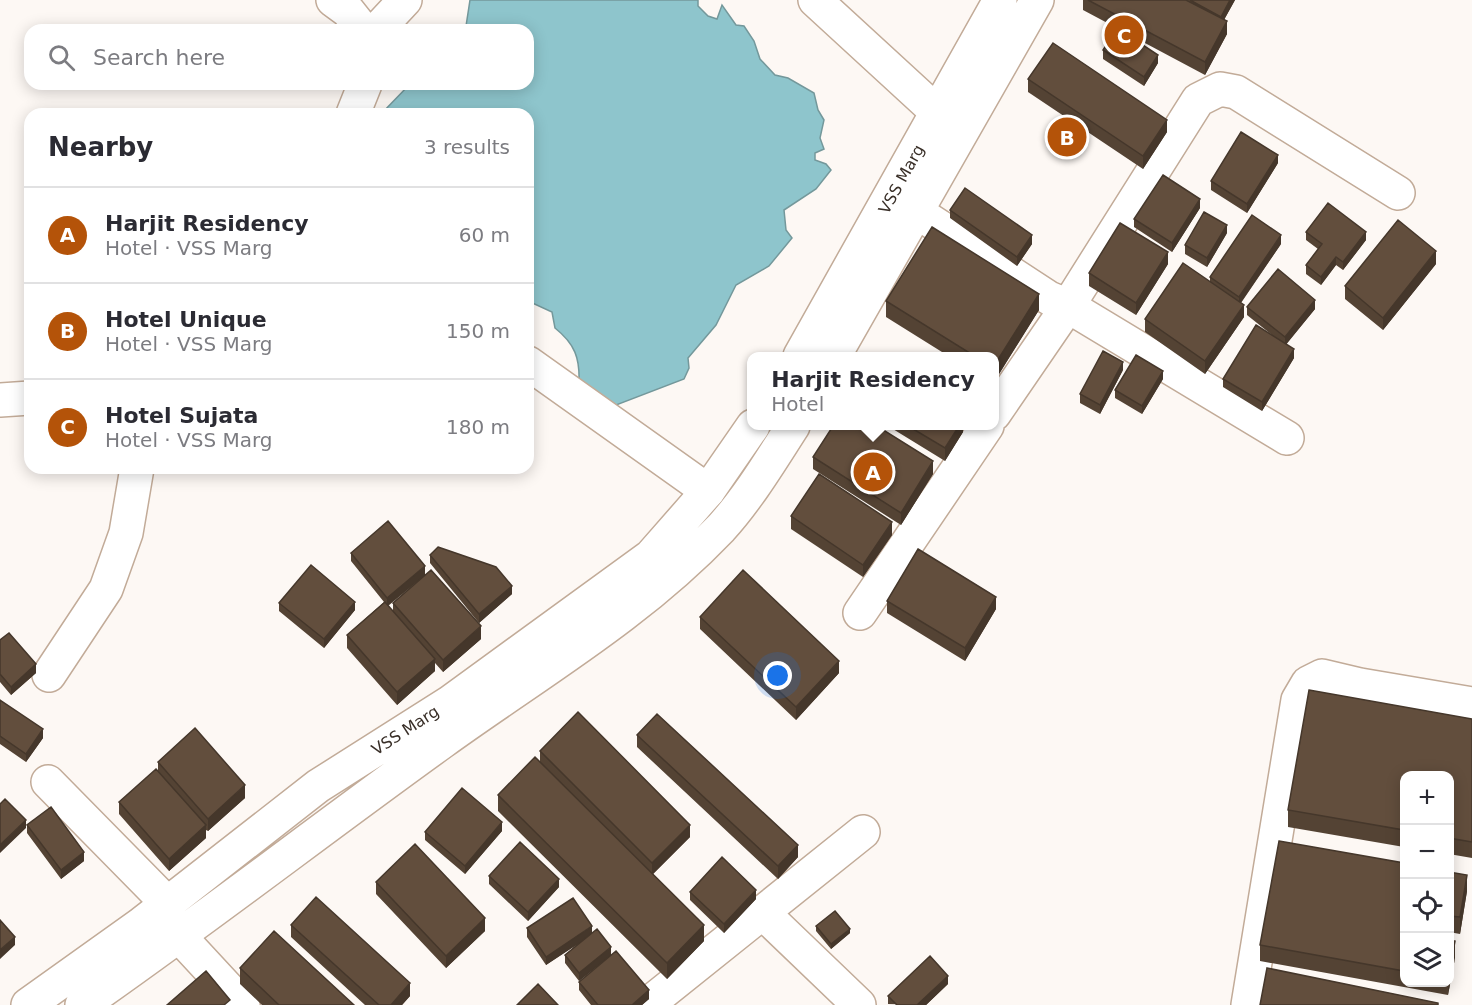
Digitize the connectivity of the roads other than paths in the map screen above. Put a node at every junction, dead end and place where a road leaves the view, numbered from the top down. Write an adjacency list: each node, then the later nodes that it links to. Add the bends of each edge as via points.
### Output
1 (333, 0): 6 (street)
2 (405, 0): 7 (street)
3 (815, 0): 10 (street)
4 (1000, 0): 10 (street, VSS Marg)
5 (1037, 0): 12 (street)
6 (358, 24)
7 (383, 24)
8 (363, 90): 9 (street)
9 (355, 108)
10 (938, 113): 14 (street, VSS Marg)
11 (1398, 193): 13 (street, via 1236,92 1220,89 1198,100)
12 (916, 212): 13 (street, via 1049,298); 15 (street)
13 (1068, 306): 19 (street); 23 (street)
14 (803, 352)
15 (837, 352)
16 (534, 367): 25 (street)
17 (24, 398): 18 (street)
18 (0, 400)
19 (999, 407)
20 (750, 430): 25 (street, VSS Marg)
21 (790, 430): 26 (street, via 758,481 722,526)
22 (984, 430): 27 (street)
23 (1287, 438)
24 (136, 474): 28 (street, via 126,533 106,589)
25 (708, 491): 26 (street, VSS Marg)
26 (659, 568): 32 (street, VSS Marg, via 577,612 449,703 318,786); 34 (street, via 604,632)
27 (860, 613)
28 (49, 675)
29 (1472, 704): 40 (street, via 1322,676 1308,683 1298,700)
30 (48, 782): 32 (street)
31 (862, 832): 33 (street)
32 (168, 904): 34 (street, VSS Marg)
33 (762, 912): 38 (street); 39 (street)
34 (160, 938): 35 (street, VSS Marg); 36 (street); 37 (street)
35 (28, 1005)
36 (82, 1005)
37 (243, 1005)
38 (647, 1005)
39 (859, 1005)
40 (1248, 1005)

